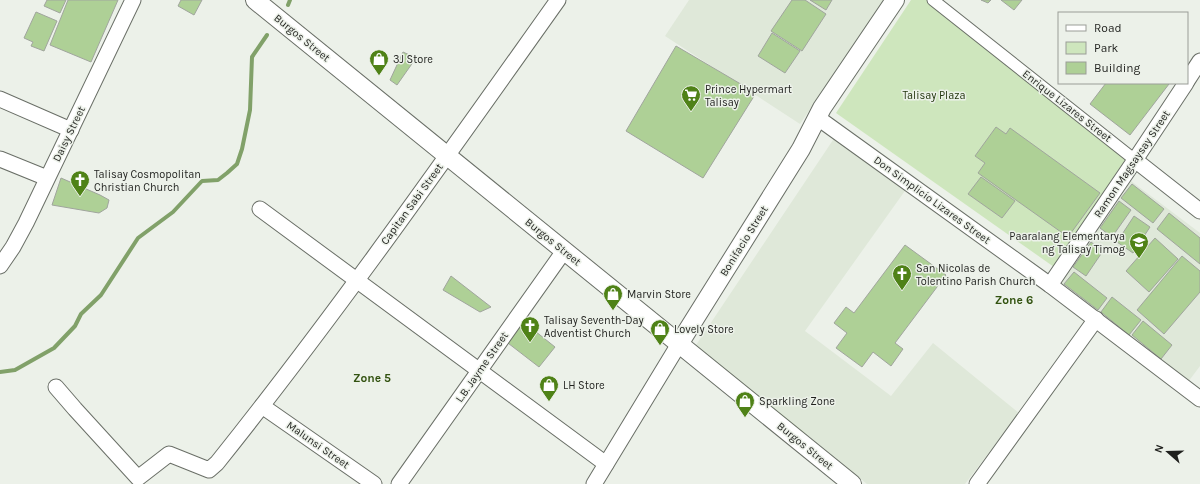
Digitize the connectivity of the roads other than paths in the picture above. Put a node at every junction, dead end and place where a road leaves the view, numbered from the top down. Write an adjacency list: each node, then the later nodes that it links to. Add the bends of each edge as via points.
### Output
1 (134, 0): 11 (street, Daisy Street)
2 (255, 0): 12 (street, Burgos Street)
3 (558, 0): 12 (street, Capitan Sabi Street)
4 (895, 0): 10 (street, Bonifacio Street, via 822,108)
5 (933, 0): 14 (street, Enrique Lizares Street)
6 (1200, 61): 7 (street, Ramon Magsaysay Street)
7 (1188, 79)
8 (1185, 84): 14 (street, Ramon Magsaysay Street)
9 (0, 100): 11 (street)
10 (818, 118): 21 (street, Don Simplicio Lizares Street); 23 (street, Bonifacio Street)
11 (71, 130): 15 (street, Daisy Street)
12 (447, 156): 18 (street, Burgos Street); 20 (street, Capitan Sabi Street)
13 (0, 159): 15 (street)
14 (1135, 160): 17 (street, Enrique Lizares Street); 21 (street, Ramon Magsaysay Street)
15 (47, 178): 19 (street, Daisy Street, via 16,241)
16 (260, 209): 20 (street)
17 (1200, 211)
18 (564, 250): 23 (street, Burgos Street); 24 (street, L.B. Jayme Street)
19 (0, 266)
20 (357, 281): 24 (street); 27 (street, Capitan Sabi Street)
21 (1050, 285): 22 (street, Don Simplicio Lizares Street)
22 (1096, 319): 26 (street, Don Simplicio Lizares Street); 33 (street)
23 (679, 344): 28 (street, Bonifacio Street); 32 (street, Burgos Street)
24 (479, 371): 28 (street); 31 (street, L.B. Jayme Street)
25 (56, 387): 27 (street, Capitan Sabi Street, via 138,478 169,454 209,470)
26 (1200, 399)
27 (262, 406): 30 (street, Malunsi Street)
28 (606, 464): 29 (street, Bonifacio Street)
29 (596, 483)
30 (374, 484)
31 (400, 484)
32 (852, 484)
33 (977, 484)

